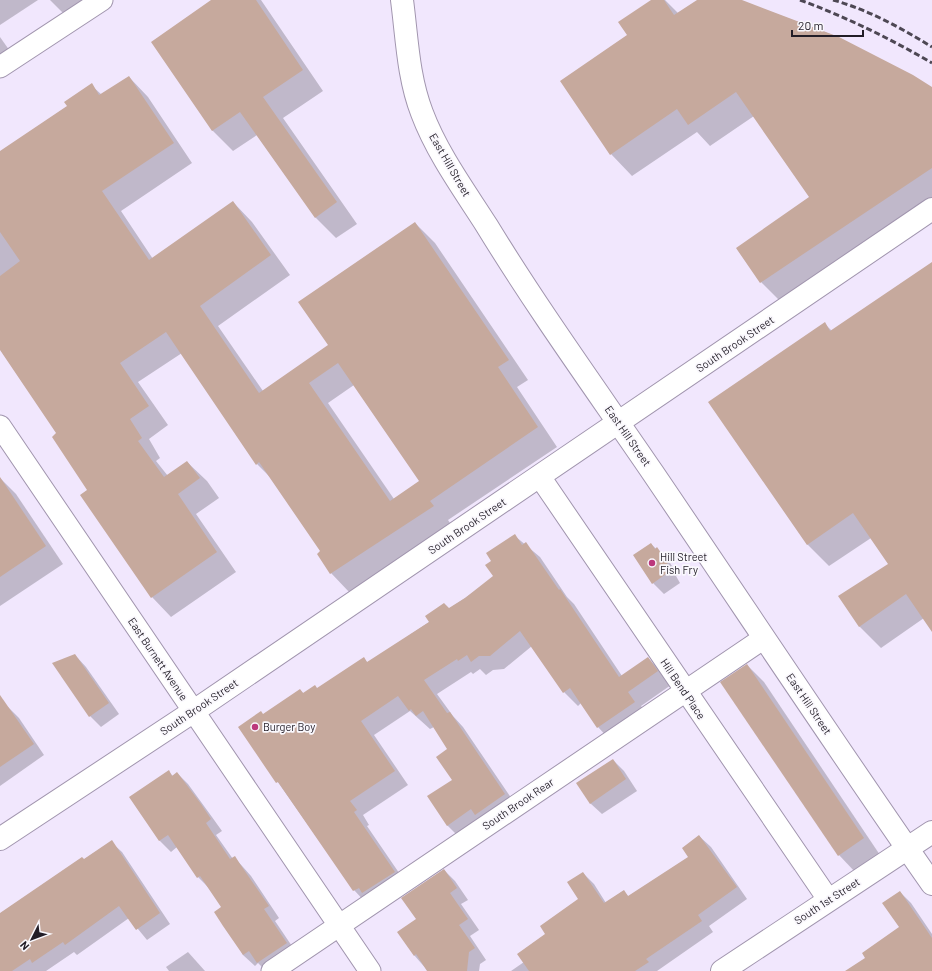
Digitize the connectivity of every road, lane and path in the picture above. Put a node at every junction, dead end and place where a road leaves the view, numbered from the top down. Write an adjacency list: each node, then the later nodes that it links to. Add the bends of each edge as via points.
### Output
1 (102, 0): 3 (street)
2 (402, 0): 5 (street, East Hill Street, via 416,95 422,114 442,154 520,280)
3 (0, 67)
4 (932, 210): 5 (street, South Brook Street)
5 (619, 423): 8 (street, South Brook Street); 9 (street, East Hill Street)
6 (0, 426): 7 (street, East Burnett Avenue)
7 (7, 451): 11 (street, East Burnett Avenue)
8 (540, 477): 10 (street, Hill Bend Place); 11 (street, South Brook Street)
9 (764, 638): 10 (street, South Brook Rear); 14 (street, East Hill Street)
10 (685, 691): 16 (street, Hill Bend Place); 17 (street, South Brook Rear)
11 (194, 711): 13 (street, South Brook Street); 17 (street, East Burnett Avenue)
12 (932, 832): 14 (street, South 1st Street)
13 (0, 839)
14 (907, 849): 15 (street, East Hill Street); 16 (street, South 1st Street)
15 (932, 884)
16 (828, 899): 20 (street, South 1st Street)
17 (340, 926): 18 (street, South Brook Rear); 19 (street, East Burnett Avenue)
18 (272, 971)
19 (370, 971)
20 (722, 971)

